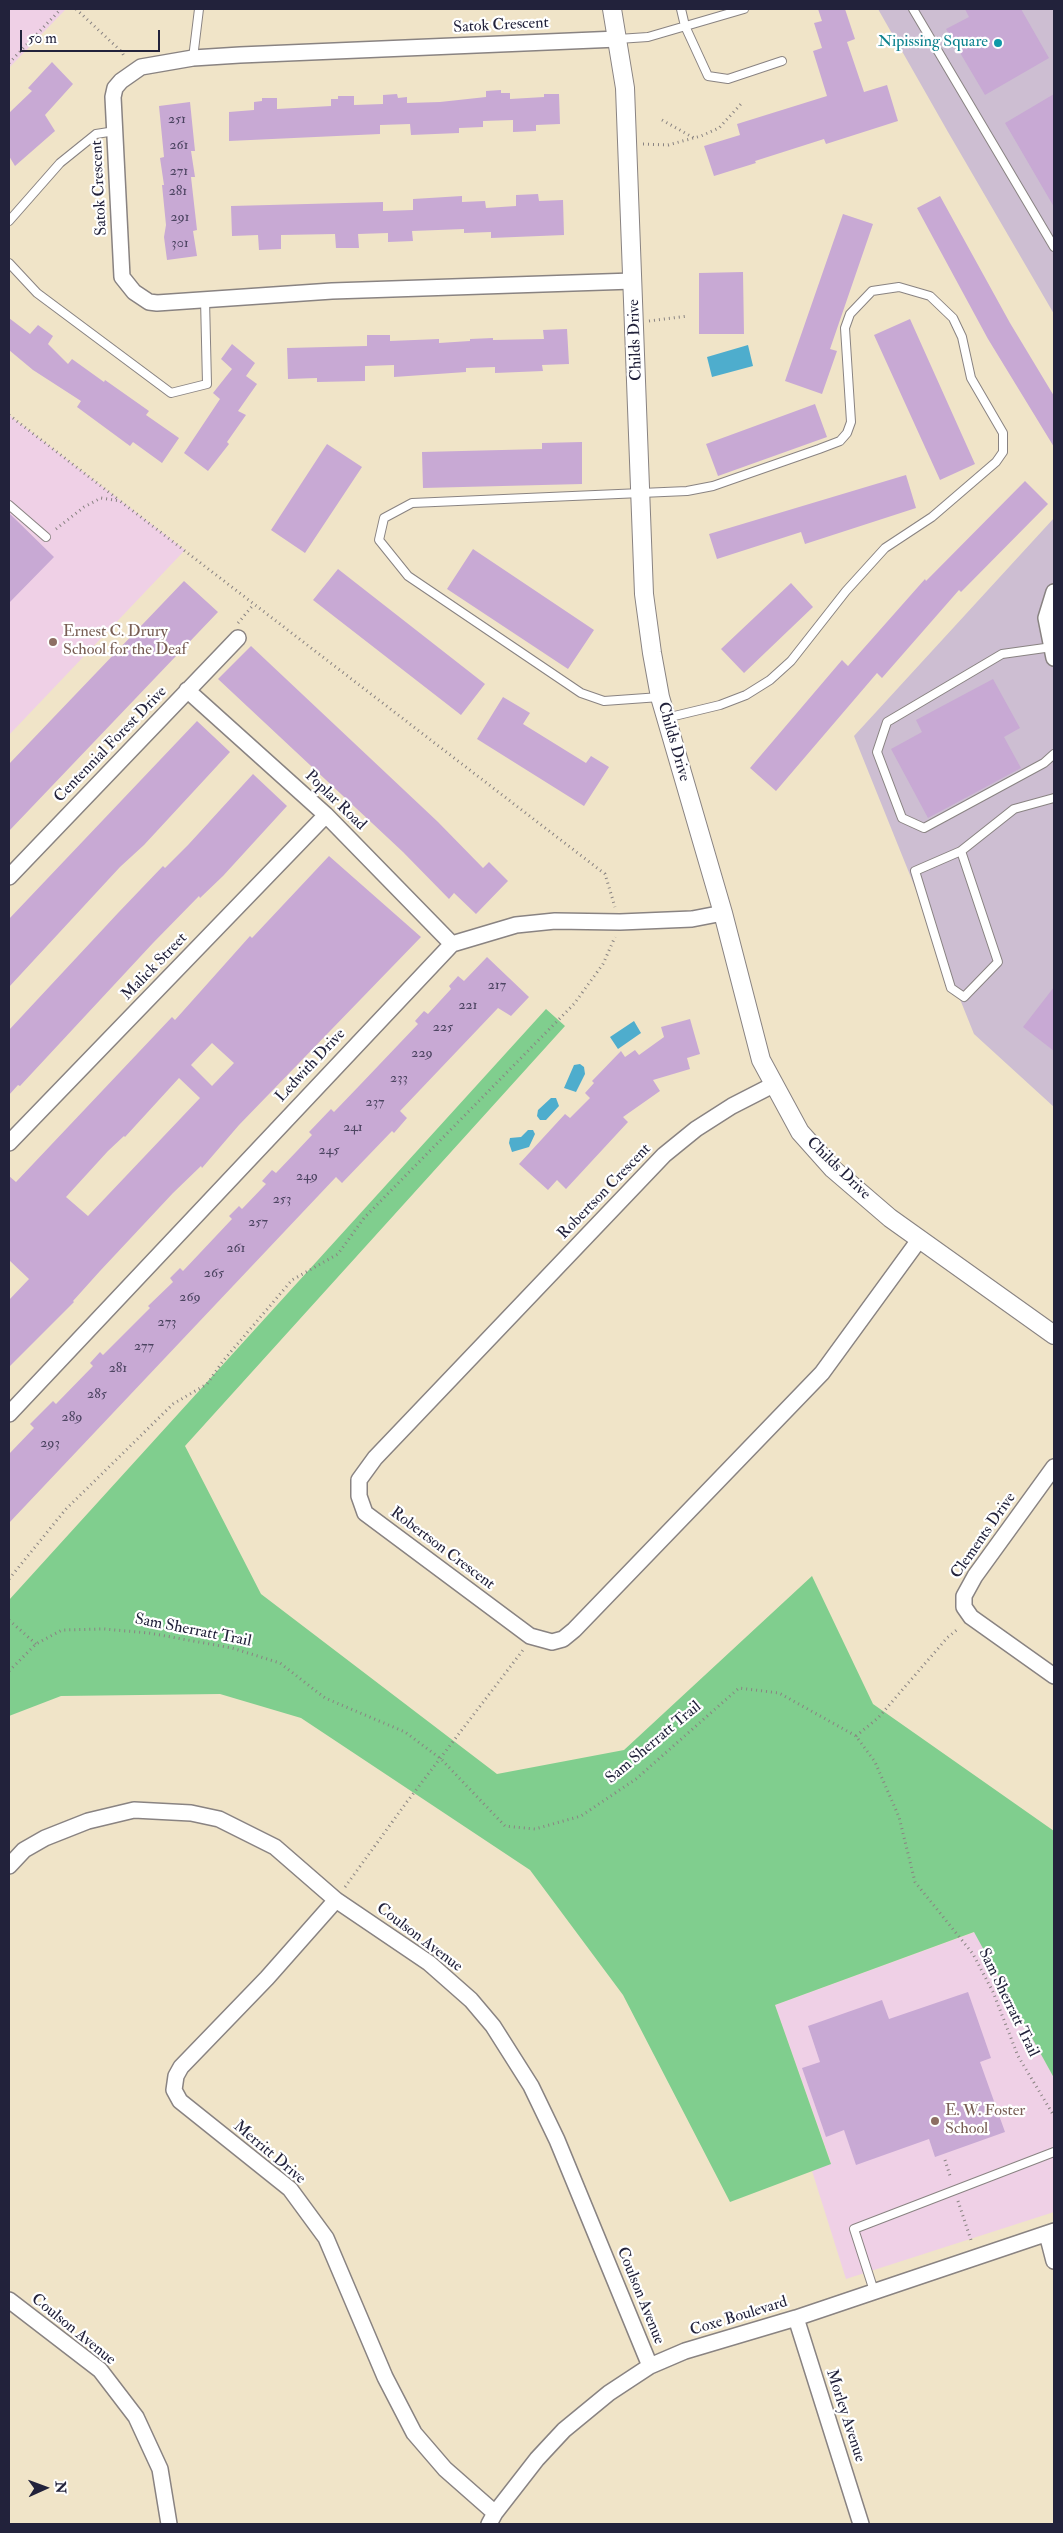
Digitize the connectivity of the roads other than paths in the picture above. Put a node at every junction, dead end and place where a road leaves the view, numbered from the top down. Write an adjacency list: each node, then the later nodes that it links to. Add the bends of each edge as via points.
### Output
1 (199, 9): 8 (lane)
2 (612, 9): 7 (street, Childs Drive)
3 (681, 9): 6 (lane)
4 (744, 9): 6 (lane)
5 (913, 9): 12 (lane)
6 (685, 26): 7 (lane, via 648,38); 9 (lane, via 708,76 728,79)
7 (618, 38): 8 (street, Satok Crescent); 14 (street, Childs Drive, via 625,88)
8 (193, 58): 10 (street, Satok Crescent, via 149,65 132,72 115,88)
9 (782, 61)
10 (115, 131): 11 (lane, via 96,134 60,163); 15 (street, Satok Crescent, via 122,277 143,298 157,303)
11 (9, 221)
12 (1054, 246)
13 (9, 263): 15 (lane, via 37,293 171,393 208,384)
14 (633, 281): 15 (street, Satok Crescent, via 332,291); 16 (street, Childs Drive)
15 (205, 300)
16 (642, 494): 23 (street, Childs Drive, via 644,594); 23 (lane, via 412,503 384,518 379,540 408,576 581,693 604,701); 24 (lane, via 713,486 840,441 851,422 845,328 850,314 861,301 872,291 886,288 899,287 930,296 953,318 962,337 971,378 1003,433 1003,452 996,462 932,517 885,548 791,661 770,680 746,695 720,705)
17 (9, 505): 18 (lane)
18 (46, 537)
19 (1054, 592): 21 (street, via 1046,618)
20 (238, 638): 22 (street, Centennial Forest Drive)
21 (1053, 653): 25 (lane, via 1002,654 887,722 877,752 902,818 924,828 1044,763)
22 (187, 690): 27 (street, Poplar Road); 29 (street, Centennial Forest Drive)
23 (660, 697): 24 (street, Childs Drive)
24 (666, 718): 30 (street, Childs Drive)
25 (1054, 754)
26 (1054, 798): 28 (lane, via 1014,809)
27 (326, 815): 31 (street, Poplar Road); 33 (street, Malick Street)
28 (961, 851): 28 (lane, via 915,871 951,988 964,997 998,962)
29 (9, 877)
30 (723, 913): 31 (street, via 692,920 555,921 516,925); 32 (street, Childs Drive, via 759,1052)
31 (452, 944): 36 (street, Ledwith Drive)
32 (773, 1085): 34 (street, Childs Drive, via 800,1132 833,1169); 34 (street, Robertson Crescent, via 696,1129 664,1155 370,1463 359,1480 365,1513 530,1636 552,1642 563,1639 822,1373)
33 (10, 1140)
34 (919, 1240): 35 (street, Childs Drive)
35 (1054, 1335)
36 (9, 1414)
37 (1054, 1467): 38 (street, Clements Drive, via 964,1596 964,1607 971,1618)
38 (1054, 1676)
39 (9, 1866): 40 (street, Coulson Avenue, via 24,1850 45,1838 88,1821 134,1810 191,1814 219,1819 275,1846)
40 (336, 1900): 47 (street, Coulson Avenue, via 429,1963 493,2026 531,2086 557,2140); 48 (street, Merritt Drive, via 182,2067 176,2076 174,2090 187,2107 290,2189 326,2238 385,2377 414,2433)
41 (1054, 2152): 44 (lane, via 854,2229)
42 (1051, 2233): 43 (street); 44 (street, Coxe Boulevard)
43 (1054, 2261)
44 (874, 2291): 46 (street, Coxe Boulevard)
45 (9, 2300): 49 (street, Coulson Avenue, via 100,2370 136,2417 160,2468)
46 (796, 2318): 47 (street, Coxe Boulevard, via 685,2351); 50 (street, Morley Avenue)
47 (650, 2366): 48 (street, Coxe Boulevard, via 609,2393 564,2430 537,2459)
48 (492, 2518)
49 (169, 2524)
50 (860, 2524)

